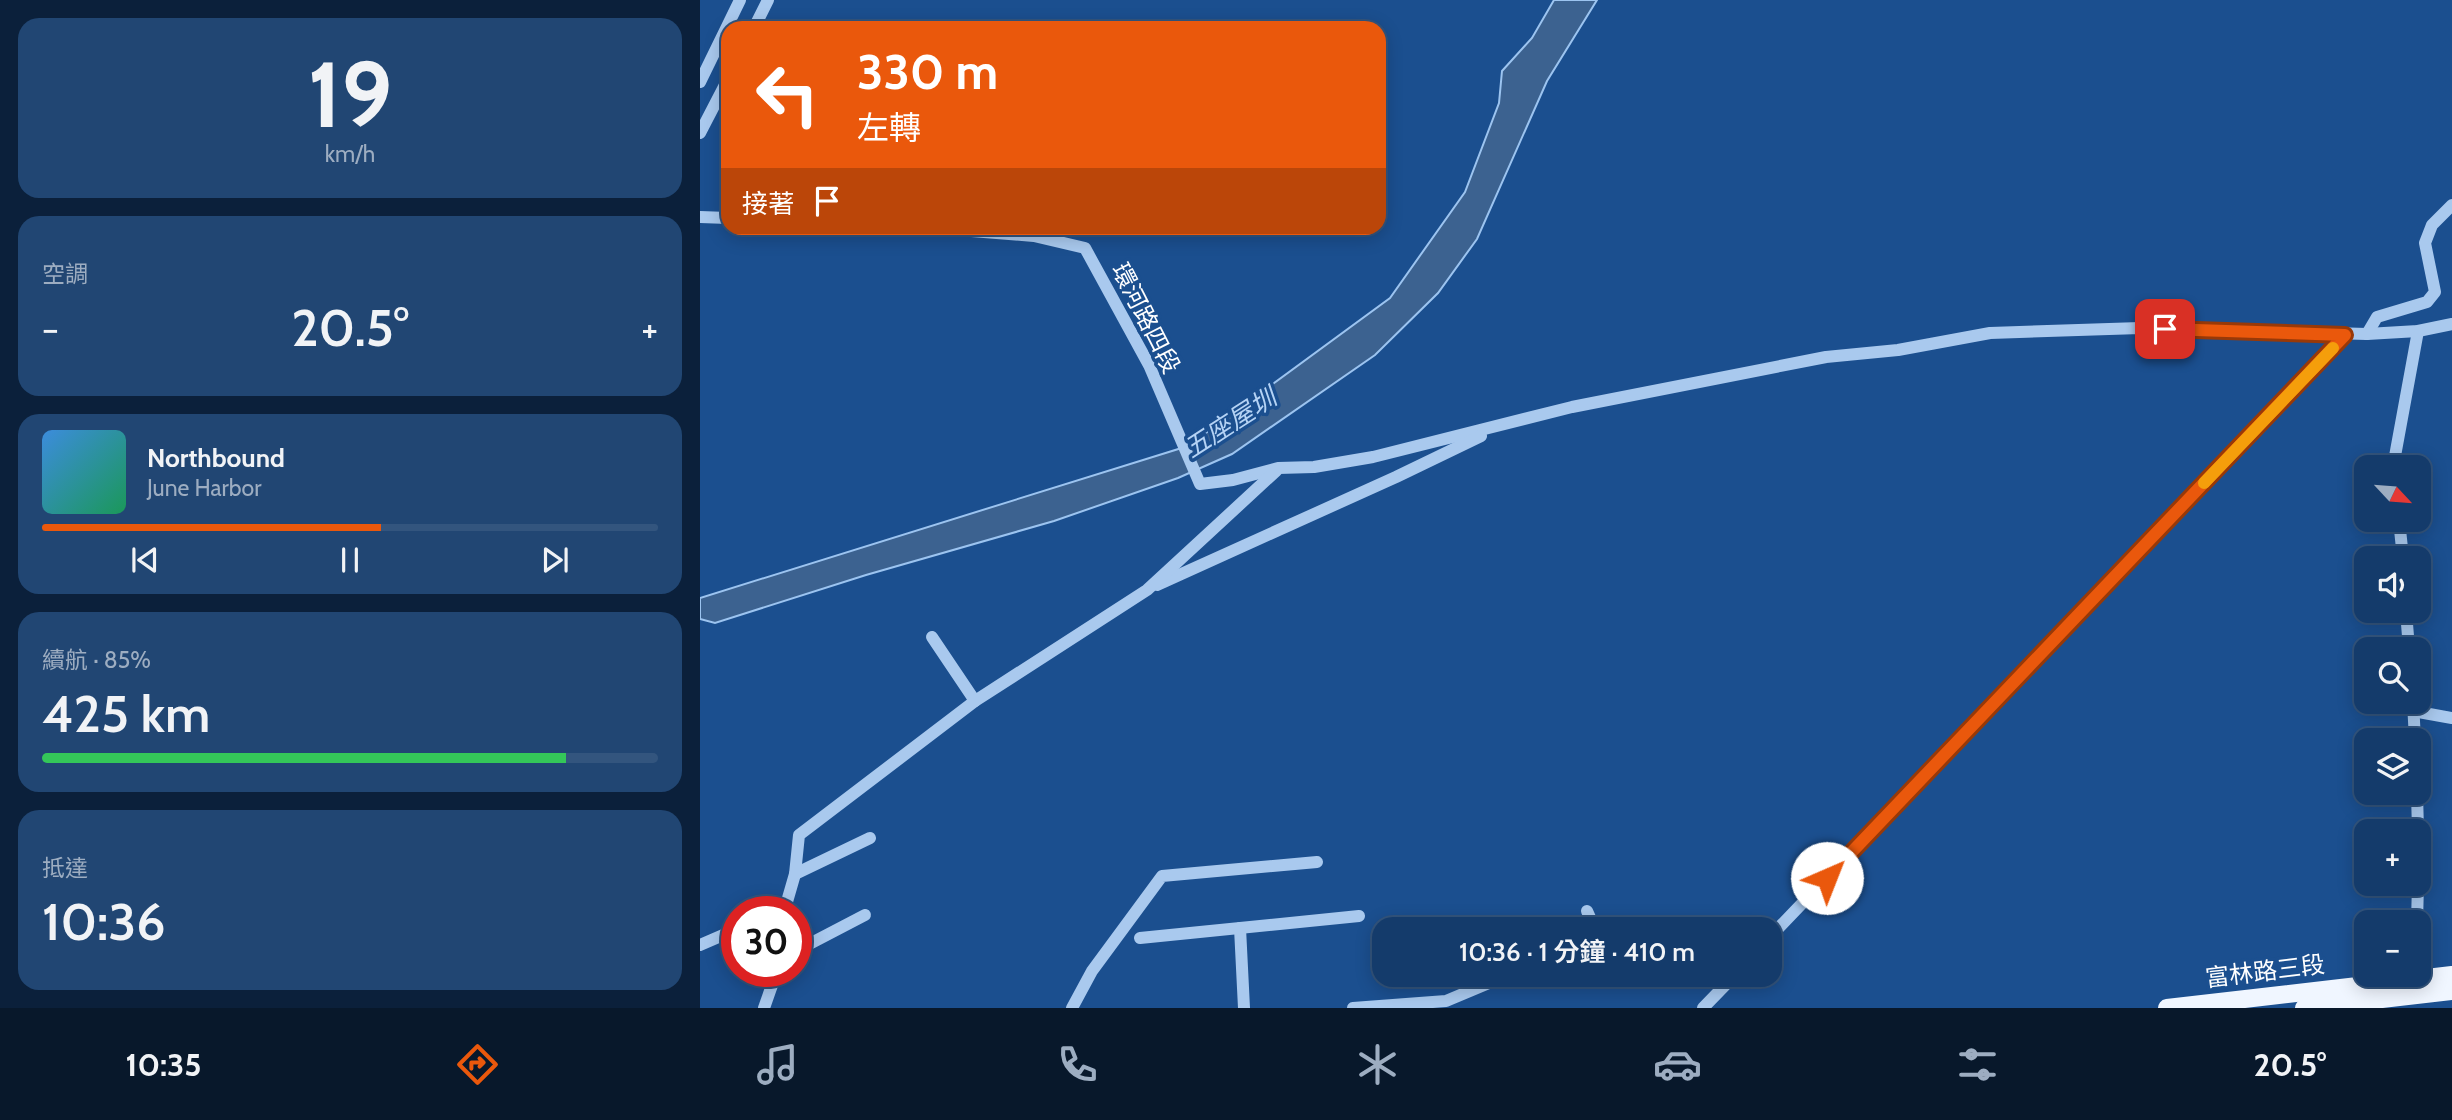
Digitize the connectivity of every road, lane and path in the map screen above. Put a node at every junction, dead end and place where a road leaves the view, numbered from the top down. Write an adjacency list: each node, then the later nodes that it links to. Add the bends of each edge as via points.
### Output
1 (740, 0): 3 (street)
2 (768, 0): 4 (street)
3 (730, 21)
4 (758, 21)
5 (721, 39): 6 (street)
6 (700, 82)
7 (721, 92): 8 (street)
8 (700, 133)
9 (2452, 205): 15 (street, via 2432,225 2425,243 2435,292 2427,302 2377,317)
10 (700, 217): 11 (street)
11 (721, 218)
12 (1022, 235): 19 (street, 環河路四段, via 1085,248 1149,365 1200,484 1233,481)
13 (2452, 324): 14 (street)
14 (2418, 331): 15 (street); 18 (street)
15 (2367, 334): 16 (street)
16 (2345, 335): 17 (street, via 2140,328 1990,333 1826,357); 33 (street)
17 (1503, 425): 19 (street, via 1373,457); 20 (street)
18 (2395, 455)
19 (1278, 468): 20 (street)
20 (1147, 590): 22 (street)
21 (932, 637): 22 (street)
22 (975, 701): 27 (street, via 799,835)
23 (2431, 712): 24 (street)
24 (2452, 718)
25 (870, 838): 27 (street)
26 (1317, 862): 46 (street, via 1162,876 1092,971)
27 (795, 874): 28 (street)
28 (787, 896)
29 (1587, 911): 32 (street)
30 (865, 915): 37 (street)
31 (1359, 916): 34 (street)
32 (1590, 917)
33 (1782, 924)
34 (1240, 928): 36 (street); 47 (street)
35 (721, 936): 38 (street)
36 (1140, 938)
37 (812, 943)
38 (700, 945)
39 (2452, 975): 43 (main road, 富林路三段)
40 (772, 987): 45 (street)
41 (1479, 987): 48 (street, via 1446,1001)
42 (1723, 987): 49 (street)
43 (2416, 989): 44 (main road, 富林路三段); 50 (main road, 富林路三段); 51 (main road, 富林路三段)
44 (2452, 991)
45 (764, 1008)
46 (1072, 1008)
47 (1244, 1008)
48 (1353, 1008)
49 (1703, 1008)
50 (2167, 1008)
51 (2304, 1008)

